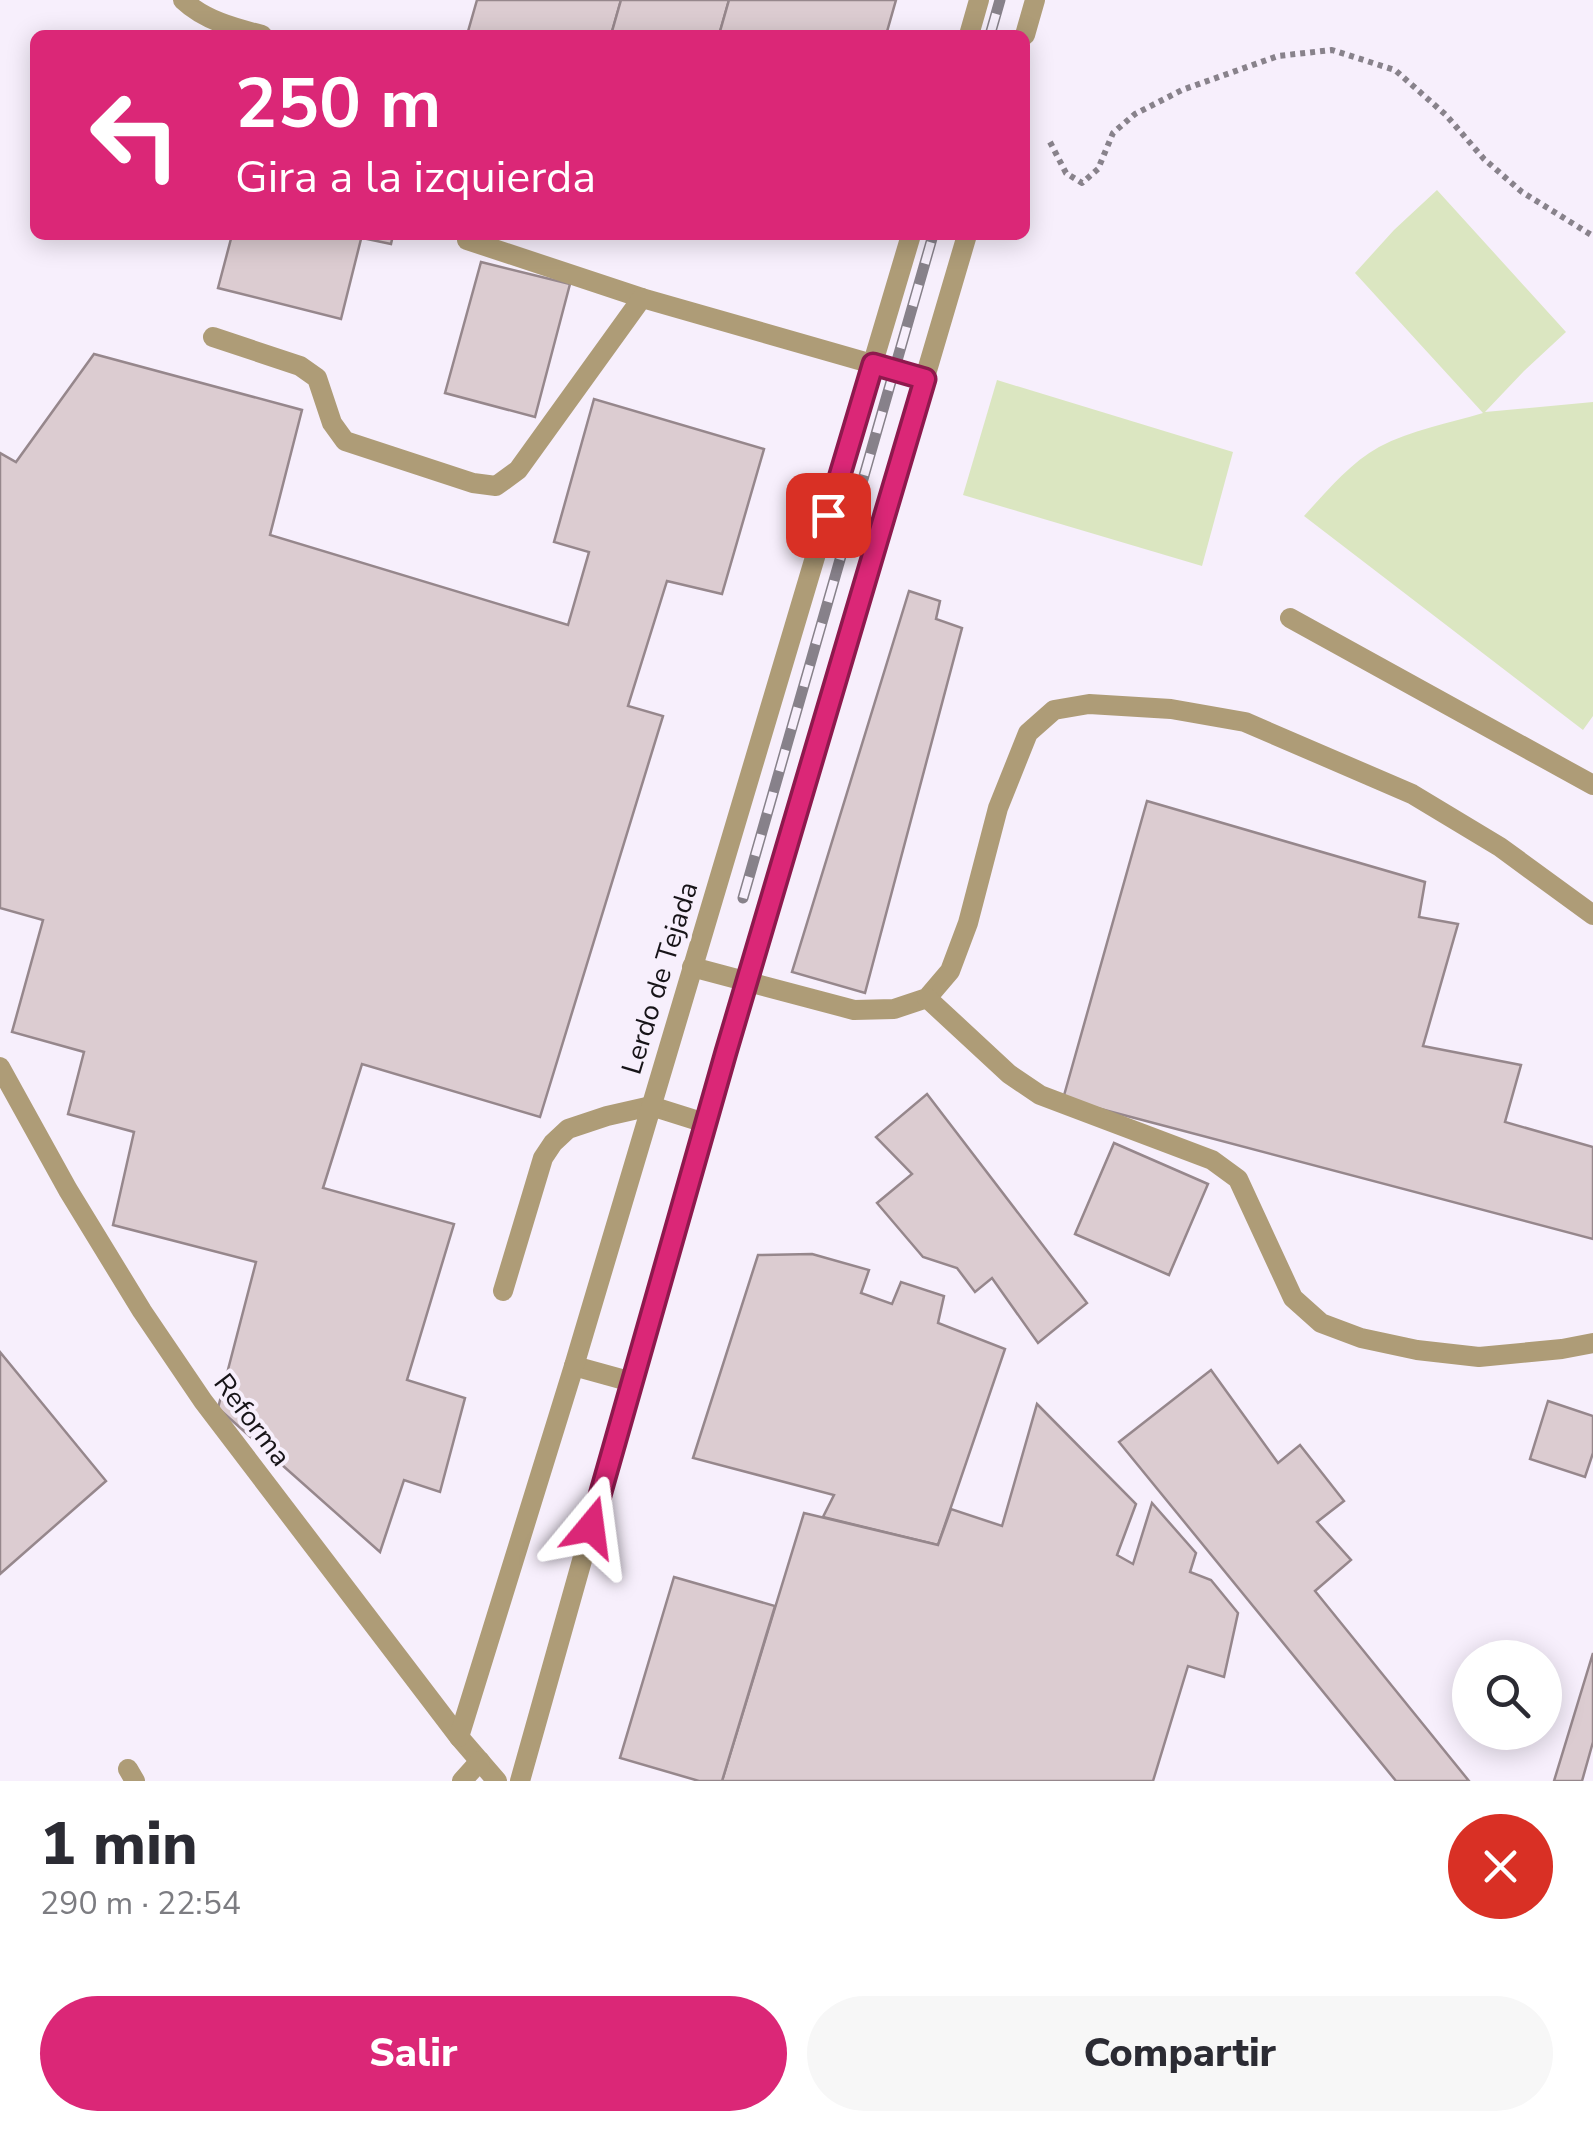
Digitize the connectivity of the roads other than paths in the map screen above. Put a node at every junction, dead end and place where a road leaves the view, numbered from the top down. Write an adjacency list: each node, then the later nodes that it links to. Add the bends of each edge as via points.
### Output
1 (183, 0): 4 (lane)
2 (979, 0): 5 (lane)
3 (1035, 0): 6 (lane)
4 (241, 30)
5 (970, 30)
6 (1026, 30)
7 (468, 240): 10 (lane)
8 (910, 240): 12 (lane, Lerdo de Tejada)
9 (966, 240): 13 (lane)
10 (642, 298): 11 (lane, via 518,470 496,486 344,441 317,378); 12 (lane)
11 (213, 337)
12 (873, 364): 13 (lane); 17 (lane, Lerdo de Tejada)
13 (925, 379): 18 (lane)
14 (1290, 618): 15 (lane)
15 (1589, 775)
16 (1593, 915): 19 (lane, via 1412,794 1245,722 1089,704 1054,710 1028,734 998,808 950,971)
17 (692, 966): 18 (lane); 21 (lane, Lerdo de Tejada)
18 (747, 981): 19 (lane, via 854,1010); 22 (lane)
19 (927, 998): 24 (lane, via 1040,1095 1212,1160 1238,1179 1294,1298 1321,1322 1361,1338 1478,1356)
20 (0, 1066): 27 (lane, Reforma, via 142,1312)
21 (650, 1106): 22 (lane); 23 (lane, via 568,1129 553,1143); 25 (lane, Lerdo de Tejada)
22 (706, 1123): 26 (lane)
23 (503, 1291)
24 (1593, 1343)
25 (574, 1366): 26 (lane); 27 (lane, Lerdo de Tejada)
26 (632, 1382): 31 (lane)
27 (459, 1736): 28 (lane, Reforma)
28 (480, 1761): 29 (lane); 30 (lane, Reforma)
29 (462, 1781)
30 (497, 1781)
31 (520, 1781)

